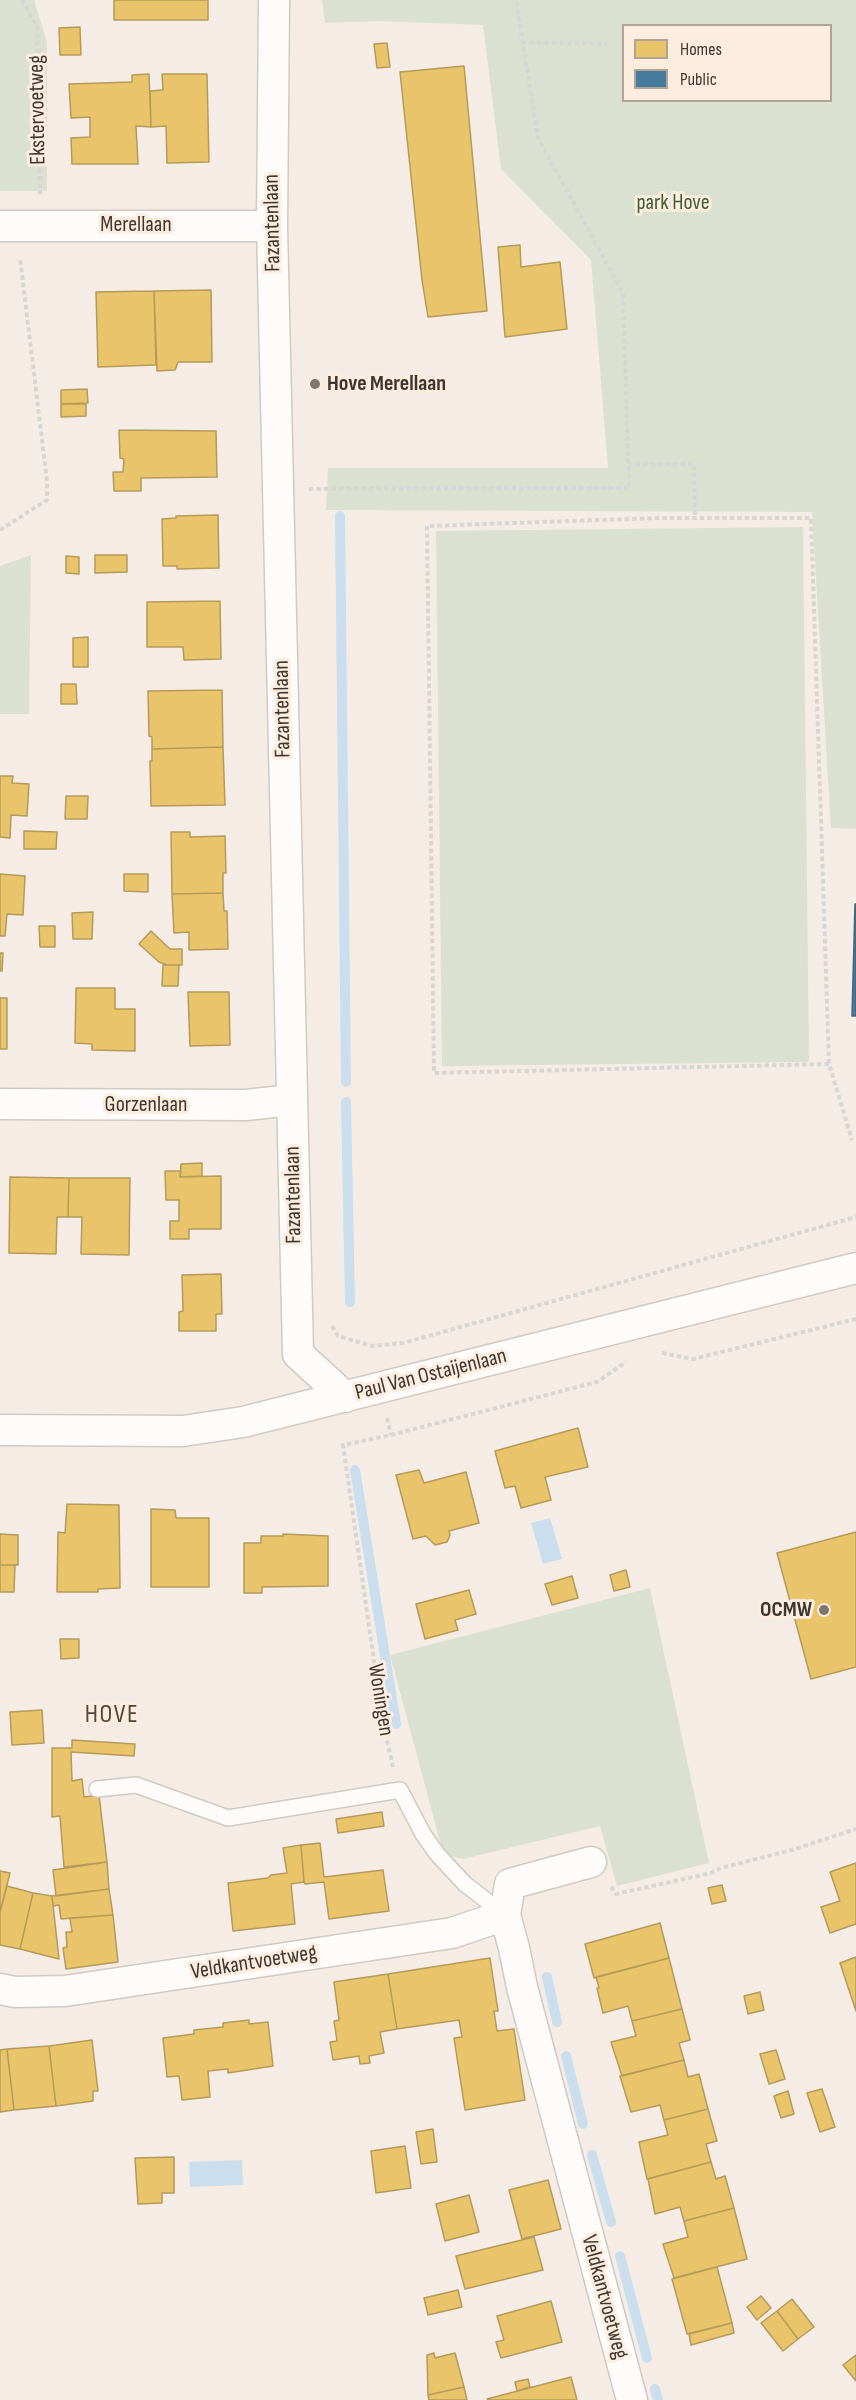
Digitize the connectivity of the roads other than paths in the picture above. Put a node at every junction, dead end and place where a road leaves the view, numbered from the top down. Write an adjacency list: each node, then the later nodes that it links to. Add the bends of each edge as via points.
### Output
1 (274, 0): 3 (street, Fazantenlaan)
2 (19, 225): 3 (street, Merellaan)
3 (272, 226): 4 (street, Fazantenlaan)
4 (292, 1100): 5 (street, Gorzenlaan, via 246,1105); 7 (street, Fazantenlaan, via 298,1354)
5 (0, 1104)
6 (856, 1268): 7 (street, Paul Van Ostaijenlaan)
7 (345, 1397): 8 (street, Paul Van Ostaijenlaan, via 243,1422 183,1431)
8 (0, 1430)
9 (97, 1789): 11 (lane, via 136,1785 228,1818 400,1790 438,1854 465,1884)
10 (591, 1862): 11 (street, Veldkantvoetweg, via 510,1884)
11 (505, 1915): 12 (street, Veldkantvoetweg, via 452,1933 76,1989 40,1993); 13 (street, Veldkantvoetweg)
12 (0, 1989)
13 (632, 2400)

